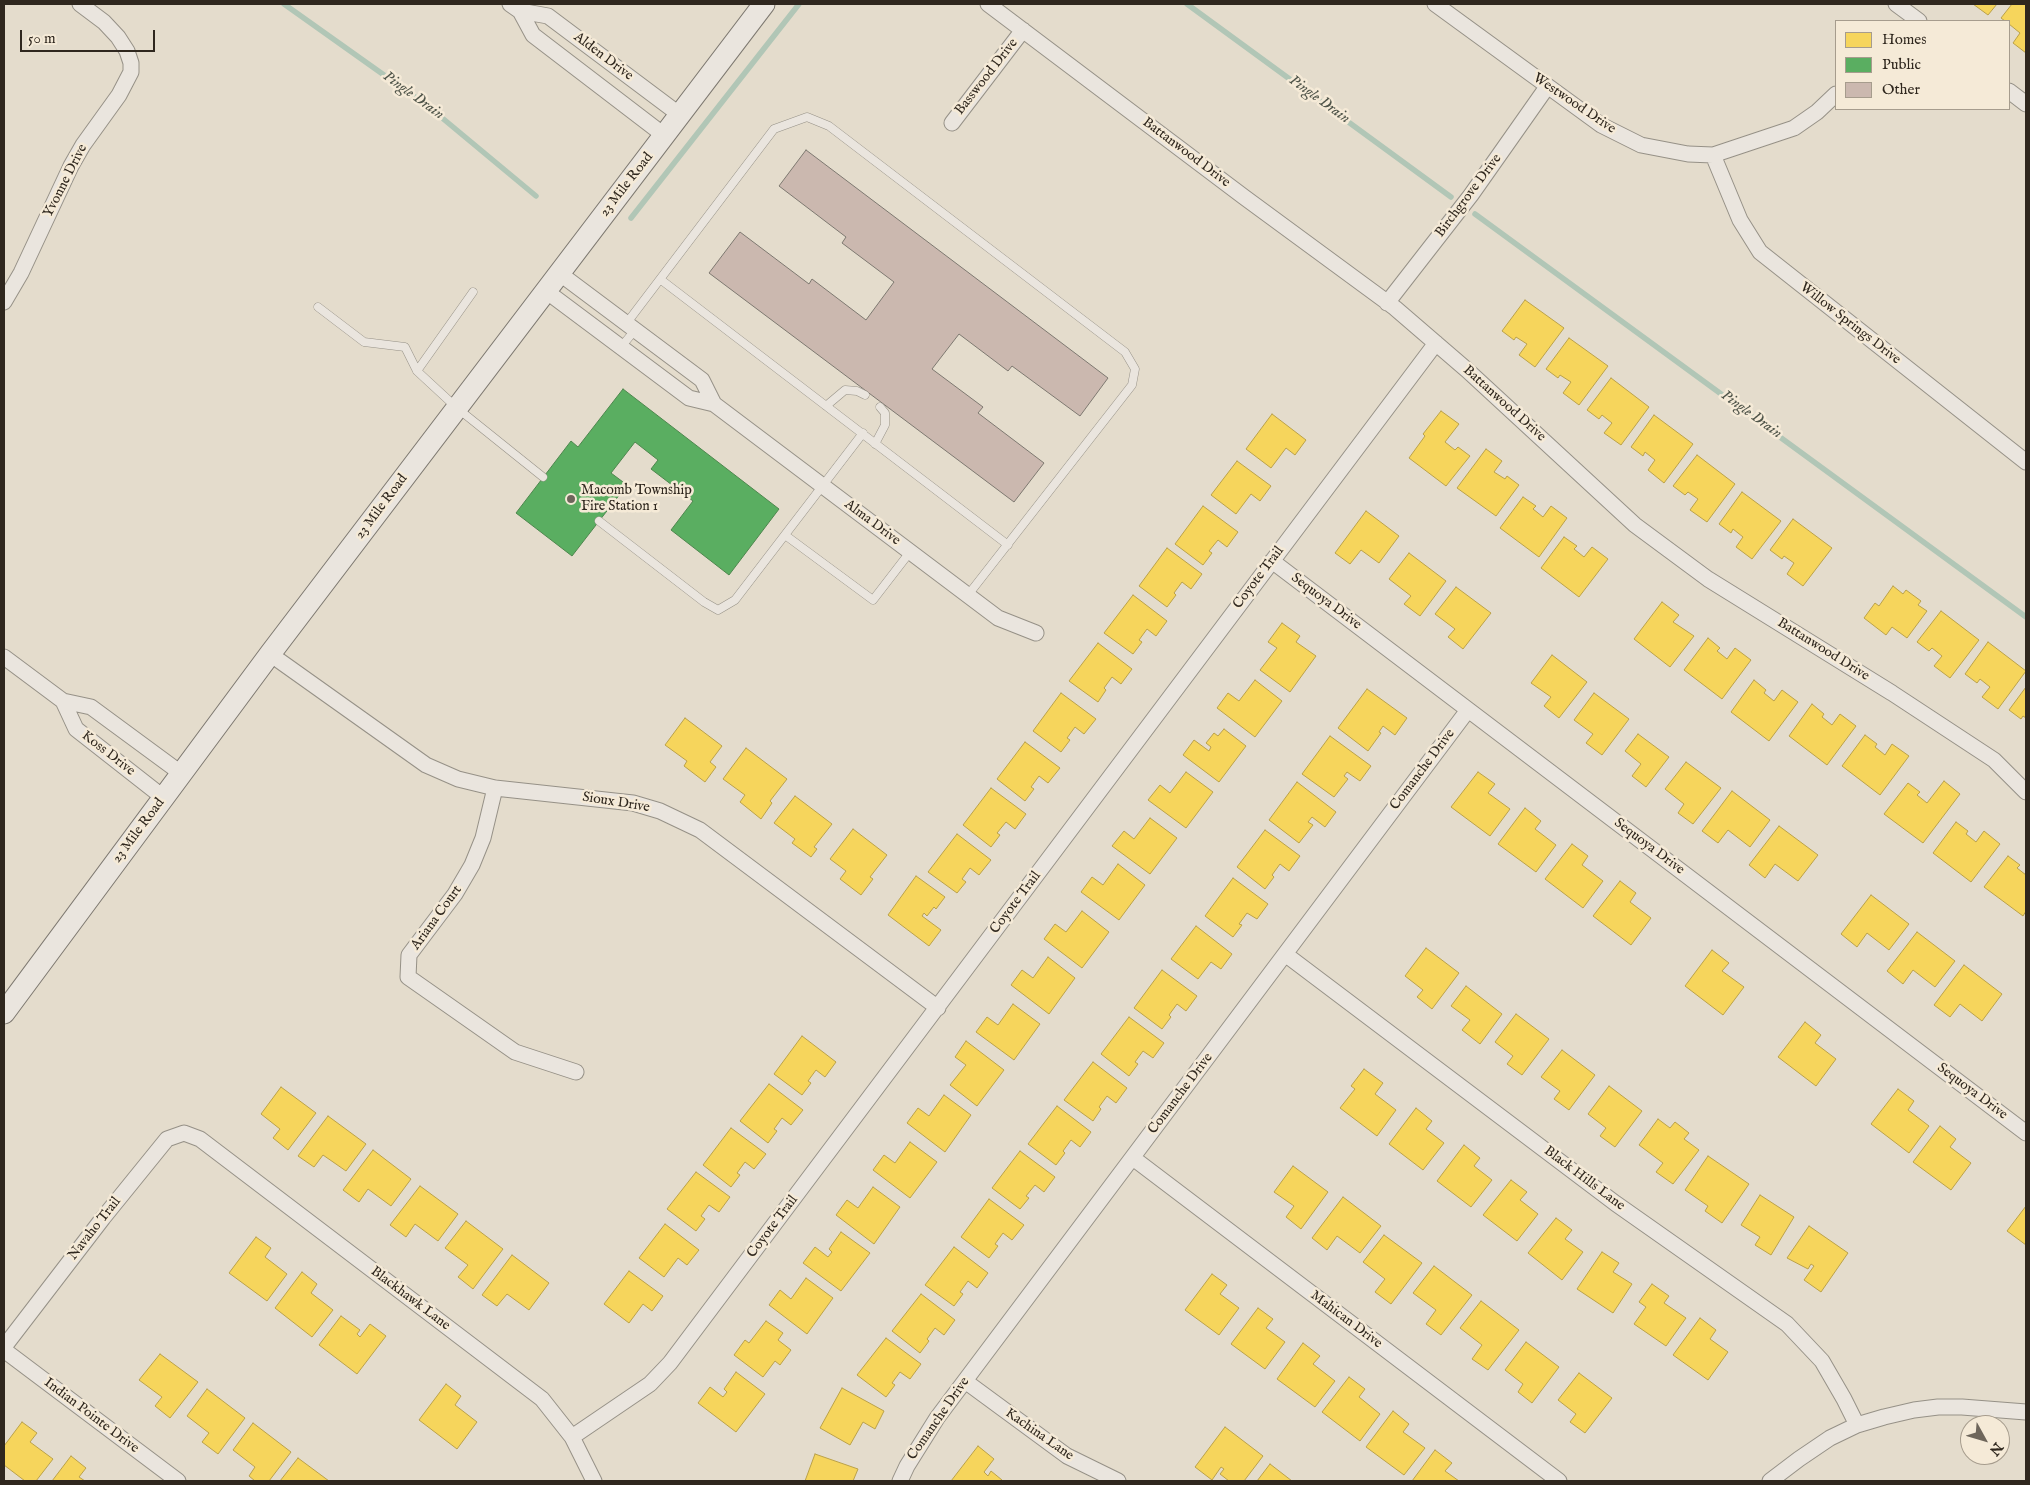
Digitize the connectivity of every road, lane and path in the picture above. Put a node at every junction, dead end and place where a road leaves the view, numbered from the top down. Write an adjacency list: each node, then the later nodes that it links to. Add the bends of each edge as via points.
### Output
1 (80, 4): 21 (street, Yvonne Drive, via 118,37 127,51 131,72 71,166)
2 (764, 4): 13 (main road, 23 Mile Road)
3 (988, 4): 8 (street, Battanwood Drive)
4 (1435, 4): 9 (street, Westwood Drive)
5 (515, 7): 13 (street, Alden Drive, via 548,16); 15 (street, Alden Drive, via 533,35)
6 (1901, 12): 7 (street)
7 (1917, 20)
8 (1023, 30): 14 (street, Basswood Drive); 22 (street, Battanwood Drive)
9 (1547, 87): 16 (street, Westwood Drive, via 1601,125 1641,145); 22 (street, Birchgrove Drive, via 1471,195)
10 (2010, 91): 12 (street)
11 (1835, 95): 16 (street, Westwood Drive, via 1794,128)
12 (2026, 104)
13 (680, 115): 15 (main road, 23 Mile Road)
14 (952, 123)
15 (665, 136): 17 (main road, 23 Mile Road)
16 (1713, 156): 35 (street, Willow Springs Drive, via 1740,220 1760,252)
17 (559, 273): 19 (main road, 23 Mile Road); 24 (street, Alma Drive)
18 (660, 279): 24 (lane); 30 (lane); 40 (lane, via 774,129 807,117 829,126 1110,340 1125,352 1134,369 1132,385)
19 (546, 290): 26 (street, Alma Drive); 32 (main road, 23 Mile Road)
20 (473, 292): 27 (lane)
21 (4, 302)
22 (1387, 303): 25 (street, Battanwood Drive)
23 (318, 307): 27 (lane, via 364,342 405,348)
24 (631, 327): 26 (lane); 29 (street, Alma Drive, via 702,380)
25 (1436, 343): 42 (street, Coyote Trail); 51 (street, Battanwood Drive, via 1636,525 1708,579 1994,760)
26 (621, 347): 29 (street, Alma Drive, via 689,398)
27 (417, 371): 32 (lane)
28 (865, 395): 30 (lane, via 845,390)
29 (714, 404): 37 (street, Alma Drive)
30 (826, 406): 33 (lane)
31 (880, 407): 34 (lane, via 885,413 885,425)
32 (456, 408): 36 (lane); 45 (main road, 23 Mile Road)
33 (863, 433): 34 (lane); 37 (lane)
34 (875, 444): 40 (lane)
35 (2026, 462)
36 (543, 477)
37 (822, 486): 39 (lane); 41 (street, Alma Drive)
38 (599, 521): 39 (lane, via 718,610 735,600)
39 (785, 535): 41 (lane, via 873,600)
40 (1008, 545): 43 (lane)
41 (910, 552): 43 (street, Alma Drive)
42 (1272, 561): 48 (street, Sequoya Drive); 55 (street, Coyote Trail)
43 (968, 596): 44 (street, Alma Drive, via 998,618)
44 (1036, 633)
45 (270, 654): 49 (main road, 23 Mile Road); 50 (street, Sioux Drive, via 426,765 458,779)
46 (4, 656): 47 (street, Koss Drive)
47 (63, 701): 49 (street, Koss Drive, via 92,707); 52 (street, Koss Drive, via 76,729)
48 (1468, 710): 53 (street, Comanche Drive); 57 (street, Sequoya Drive)
49 (182, 774): 52 (main road, 23 Mile Road)
50 (495, 788): 55 (street, Sioux Drive, via 633,803 679,819 700,830); 56 (street, Ariana Court, via 483,838 472,865 410,955 408,977 516,1052)
51 (2026, 792)
52 (164, 798): 54 (main road, 23 Mile Road)
53 (1286, 954): 59 (street, Comanche Drive); 63 (street, Black Hills Lane, via 1615,1204 1787,1324 1822,1361)
54 (7, 1003)
55 (938, 1008): 64 (street, Coyote Trail, via 670,1363 650,1384)
56 (576, 1072)
57 (2026, 1133)
58 (200, 1139): 60 (street, Navaho Trail, via 184,1133 167,1139); 64 (street, Blackhawk Lane, via 542,1399)
59 (1133, 1158): 61 (street, Comanche Drive); 69 (street, Mahican Drive)
60 (4, 1349): 65 (street, Indian Pointe Drive)
61 (965, 1381): 67 (street, Comanche Drive, via 919,1445); 68 (street, Kachina Lane, via 1066,1456)
62 (2026, 1412): 63 (street, via 1938,1408 1914,1410)
63 (1857, 1425): 70 (street, via 1830,1438)
64 (572, 1437): 66 (street, Blackhawk Lane)
65 (178, 1481)
66 (594, 1481)
67 (900, 1481)
68 (1118, 1481)
69 (1559, 1481)
70 (1770, 1481)

